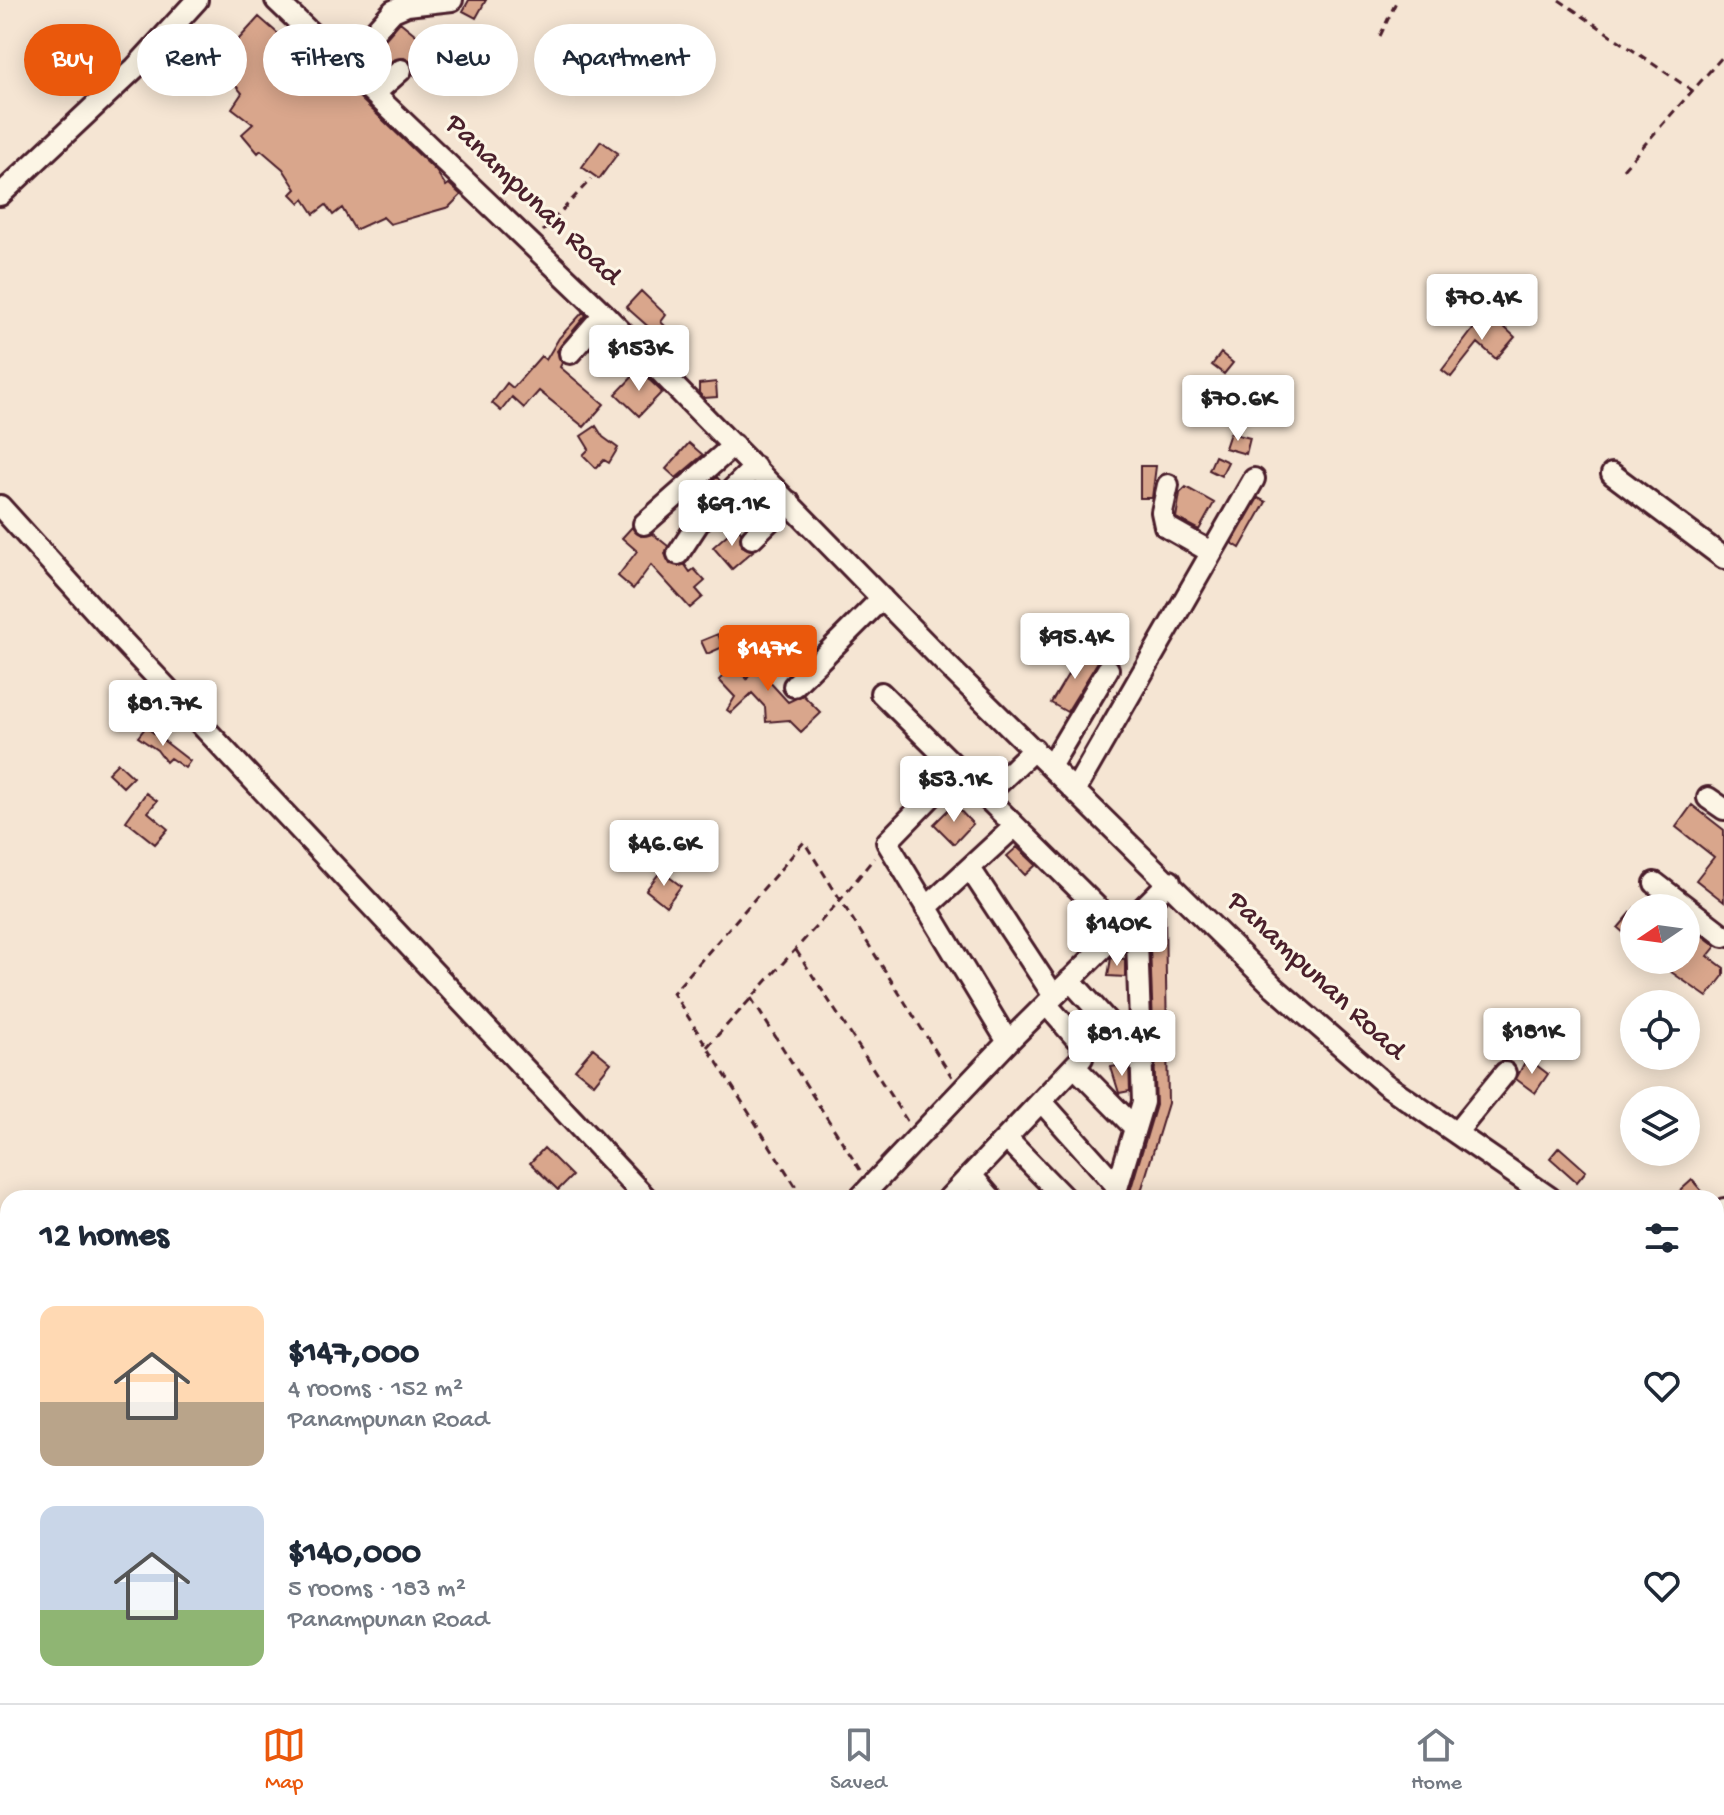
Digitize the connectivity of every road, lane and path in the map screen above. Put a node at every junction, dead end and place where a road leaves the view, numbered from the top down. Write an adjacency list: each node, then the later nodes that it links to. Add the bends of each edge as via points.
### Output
1 (197, 0): 16 (street, via 135,68)
2 (276, 0): 6 (street, Panampunan Road)
3 (452, 0): 7 (street, via 407,5)
4 (1397, 0): 8 (path)
5 (1559, 0): 12 (path)
6 (302, 24)
7 (381, 24)
8 (1380, 36)
9 (1724, 55): 12 (path)
10 (401, 70): 11 (street)
11 (392, 78)
12 (1693, 91): 14 (path)
13 (378, 96): 17 (street, Panampunan Road)
14 (1623, 169)
15 (591, 179): 17 (path)
16 (0, 195)
17 (532, 243): 18 (street, Panampunan Road)
18 (604, 314): 19 (street); 20 (street, Panampunan Road)
19 (570, 353)
20 (734, 445): 21 (street, Panampunan Road); 27 (street)
21 (755, 467): 25 (street, Panampunan Road); 30 (street, via 699,522)
22 (1612, 474): 31 (street)
23 (1254, 479): 29 (street)
24 (1168, 485): 29 (street, via 1162,512 1165,526)
25 (789, 502): 28 (street); 32 (street, Panampunan Road)
26 (0, 506): 67 (street)
27 (644, 524)
28 (752, 538)
29 (1211, 552): 39 (street)
30 (678, 554)
31 (1724, 558)
32 (882, 598): 34 (street); 36 (street, Panampunan Road)
33 (1108, 669): 37 (street)
34 (794, 686)
35 (881, 693): 38 (street)
36 (1034, 749): 37 (street, Panampunan Road); 40 (street)
37 (1051, 765): 39 (street, Panampunan Road)
38 (957, 770): 40 (street); 42 (street)
39 (1075, 790): 44 (street, Panampunan Road)
40 (984, 797): 41 (street)
41 (1014, 827): 43 (street); 49 (street)
42 (887, 842): 46 (path); 47 (street)
43 (971, 870): 47 (street); 54 (street)
44 (1170, 881): 48 (street); 63 (street, Panampunan Road, via 1334,1041)
45 (1655, 883): 50 (street)
46 (841, 899): 51 (path); 56 (path, via 804,842 673,993); 60 (path)
47 (926, 908): 55 (street)
48 (1136, 914): 49 (street); 57 (street)
49 (1120, 930): 52 (street)
50 (1724, 936)
51 (796, 949): 53 (path); 64 (path)
52 (1070, 980): 54 (street); 57 (street)
53 (751, 998): 56 (path); 69 (path)
54 (1050, 1000): 55 (street); 58 (street, via 1082,1045)
55 (1008, 1042): 60 (street)
56 (707, 1047): 68 (path)
57 (1144, 1062): 62 (street, via 1143,1102)
58 (1075, 1067): 61 (street); 62 (street)
59 (1505, 1073): 63 (street)
60 (961, 1091): 64 (street)
61 (1042, 1102): 65 (street); 74 (street)
62 (1135, 1128): 75 (street)
63 (1456, 1133): 76 (street, Panampunan Road)
64 (918, 1138): 70 (street)
65 (1006, 1138): 66 (street); 73 (street)
66 (971, 1175): 71 (street); 72 (street)
67 (638, 1190)
68 (798, 1190)
69 (864, 1190)
70 (867, 1190)
71 (957, 1190)
72 (984, 1190)
73 (1056, 1190)
74 (1114, 1190)
75 (1117, 1190)
76 (1538, 1190)

